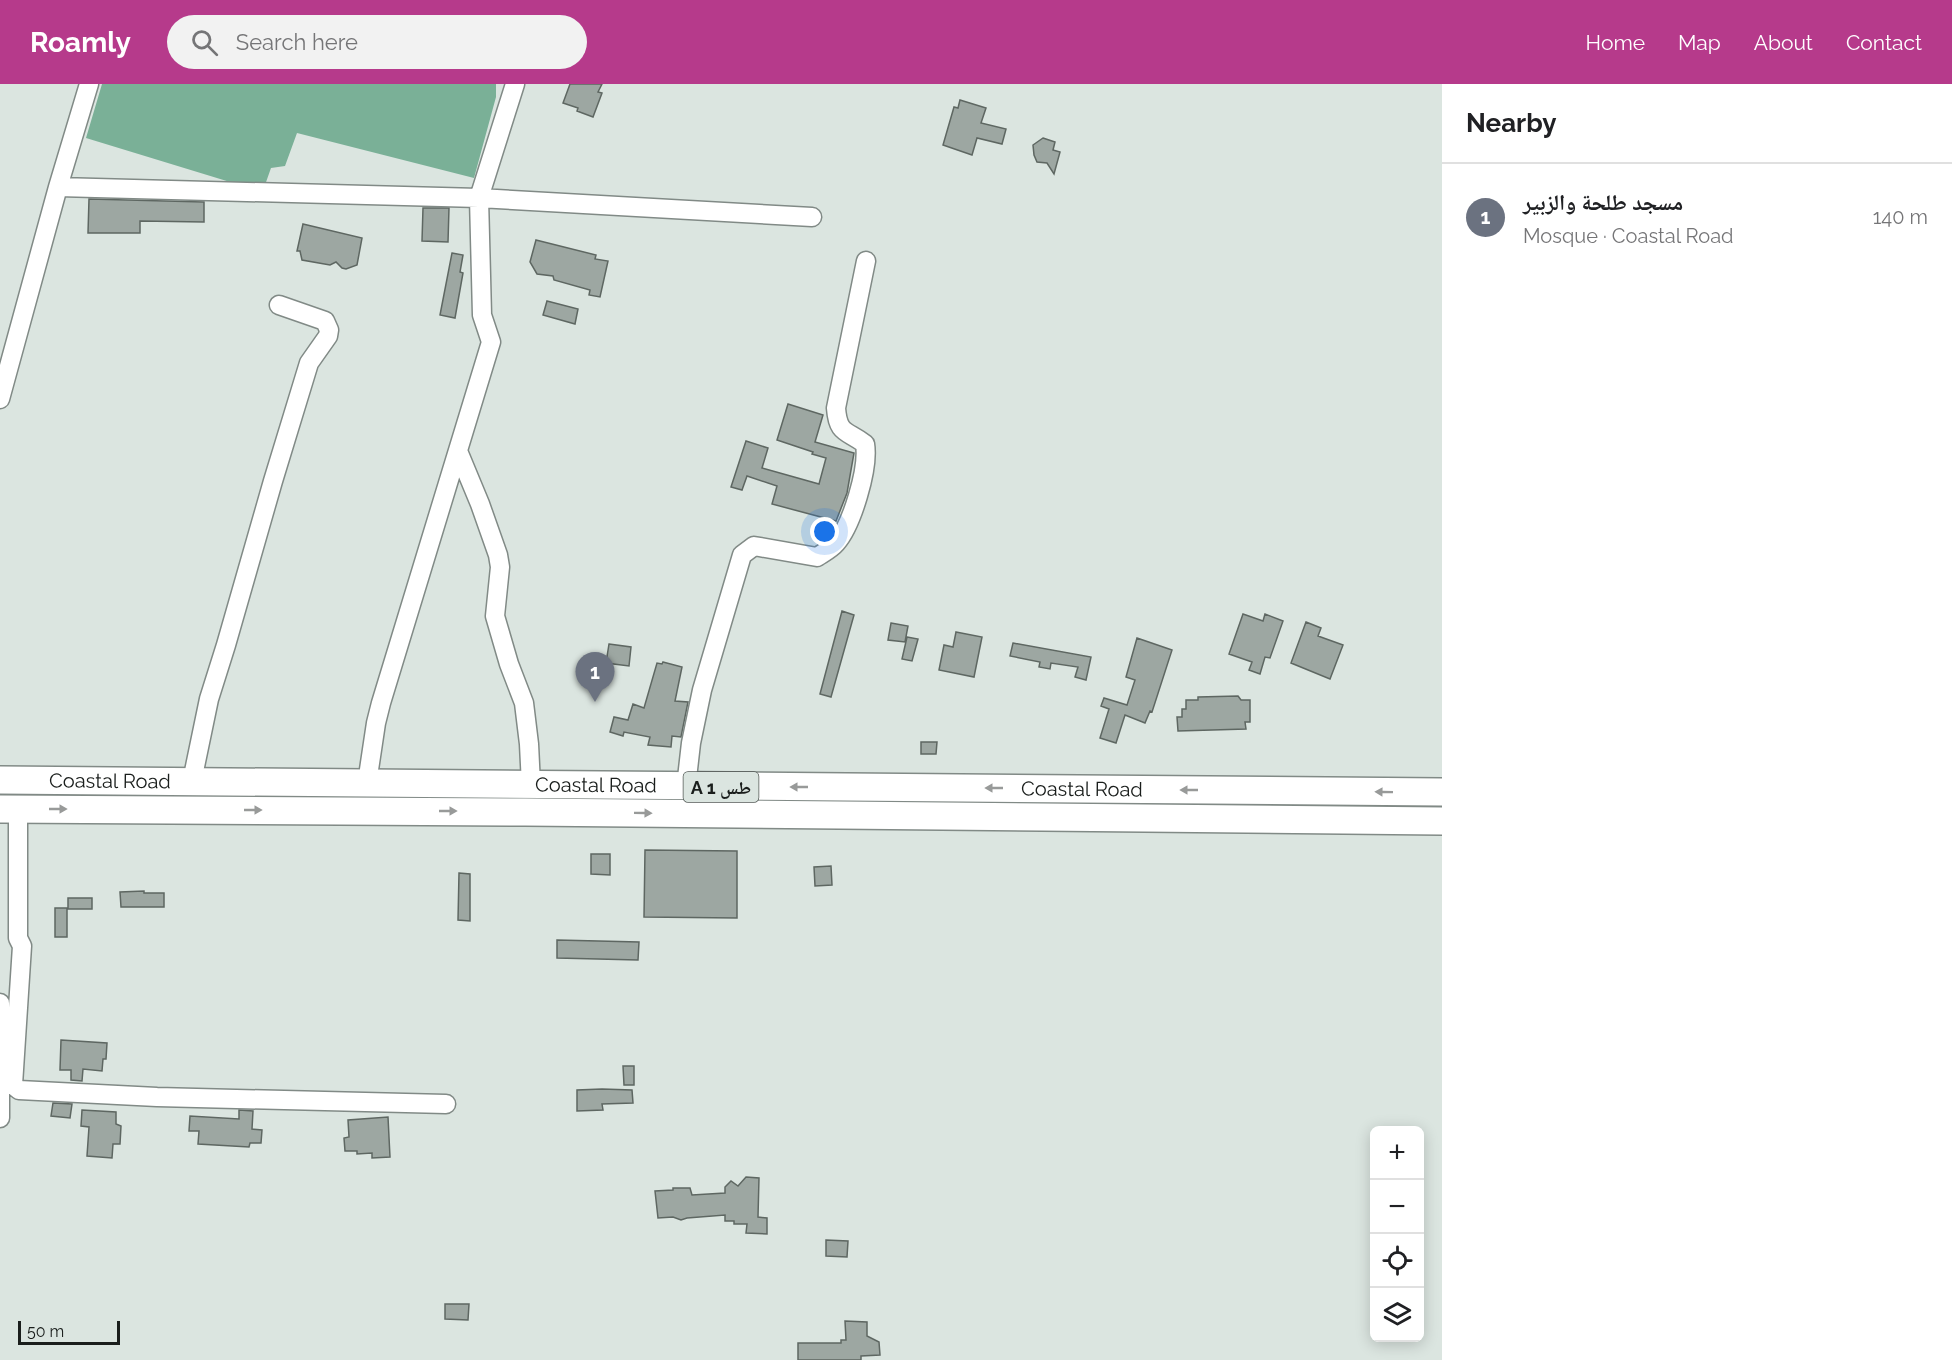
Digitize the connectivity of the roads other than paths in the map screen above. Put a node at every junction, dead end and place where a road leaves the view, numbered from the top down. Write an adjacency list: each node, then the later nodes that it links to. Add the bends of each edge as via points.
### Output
1 (89, 84): 3 (street)
2 (515, 84): 4 (street)
3 (58, 187): 4 (street); 8 (street)
4 (478, 198): 5 (street); 9 (street, via 482,315 491,342)
5 (812, 217)
6 (866, 261): 14 (street, via 836,408 837,422 845,432 866,444 854,507 835,545 817,557 754,546 742,555 702,690)
7 (279, 305): 11 (street, via 325,321 328,336 309,363 273,481 209,699)
8 (0, 399)
9 (458, 451): 12 (street, via 381,703); 13 (street, via 498,555 495,616 524,703)
10 (0, 780): 11 (highway, Coastal Road / A 1 طس)
11 (192, 782): 12 (highway, Coastal Road / A 1 طس)
12 (367, 783): 13 (highway, Coastal Road / A 1 طس)
13 (531, 785): 14 (highway, Coastal Road / A 1 طس)
14 (686, 787): 15 (highway, Coastal Road / A 1 طس, one-way to 14)
15 (1442, 792)
16 (9, 809): 17 (highway, Coastal Road / A 1 طس, one-way to 17); 19 (street, via 18,938 22,946 13,1085 16,1088 157,1097)
17 (1442, 821)
18 (0, 1003): 20 (street)
19 (446, 1104)
20 (0, 1118)

